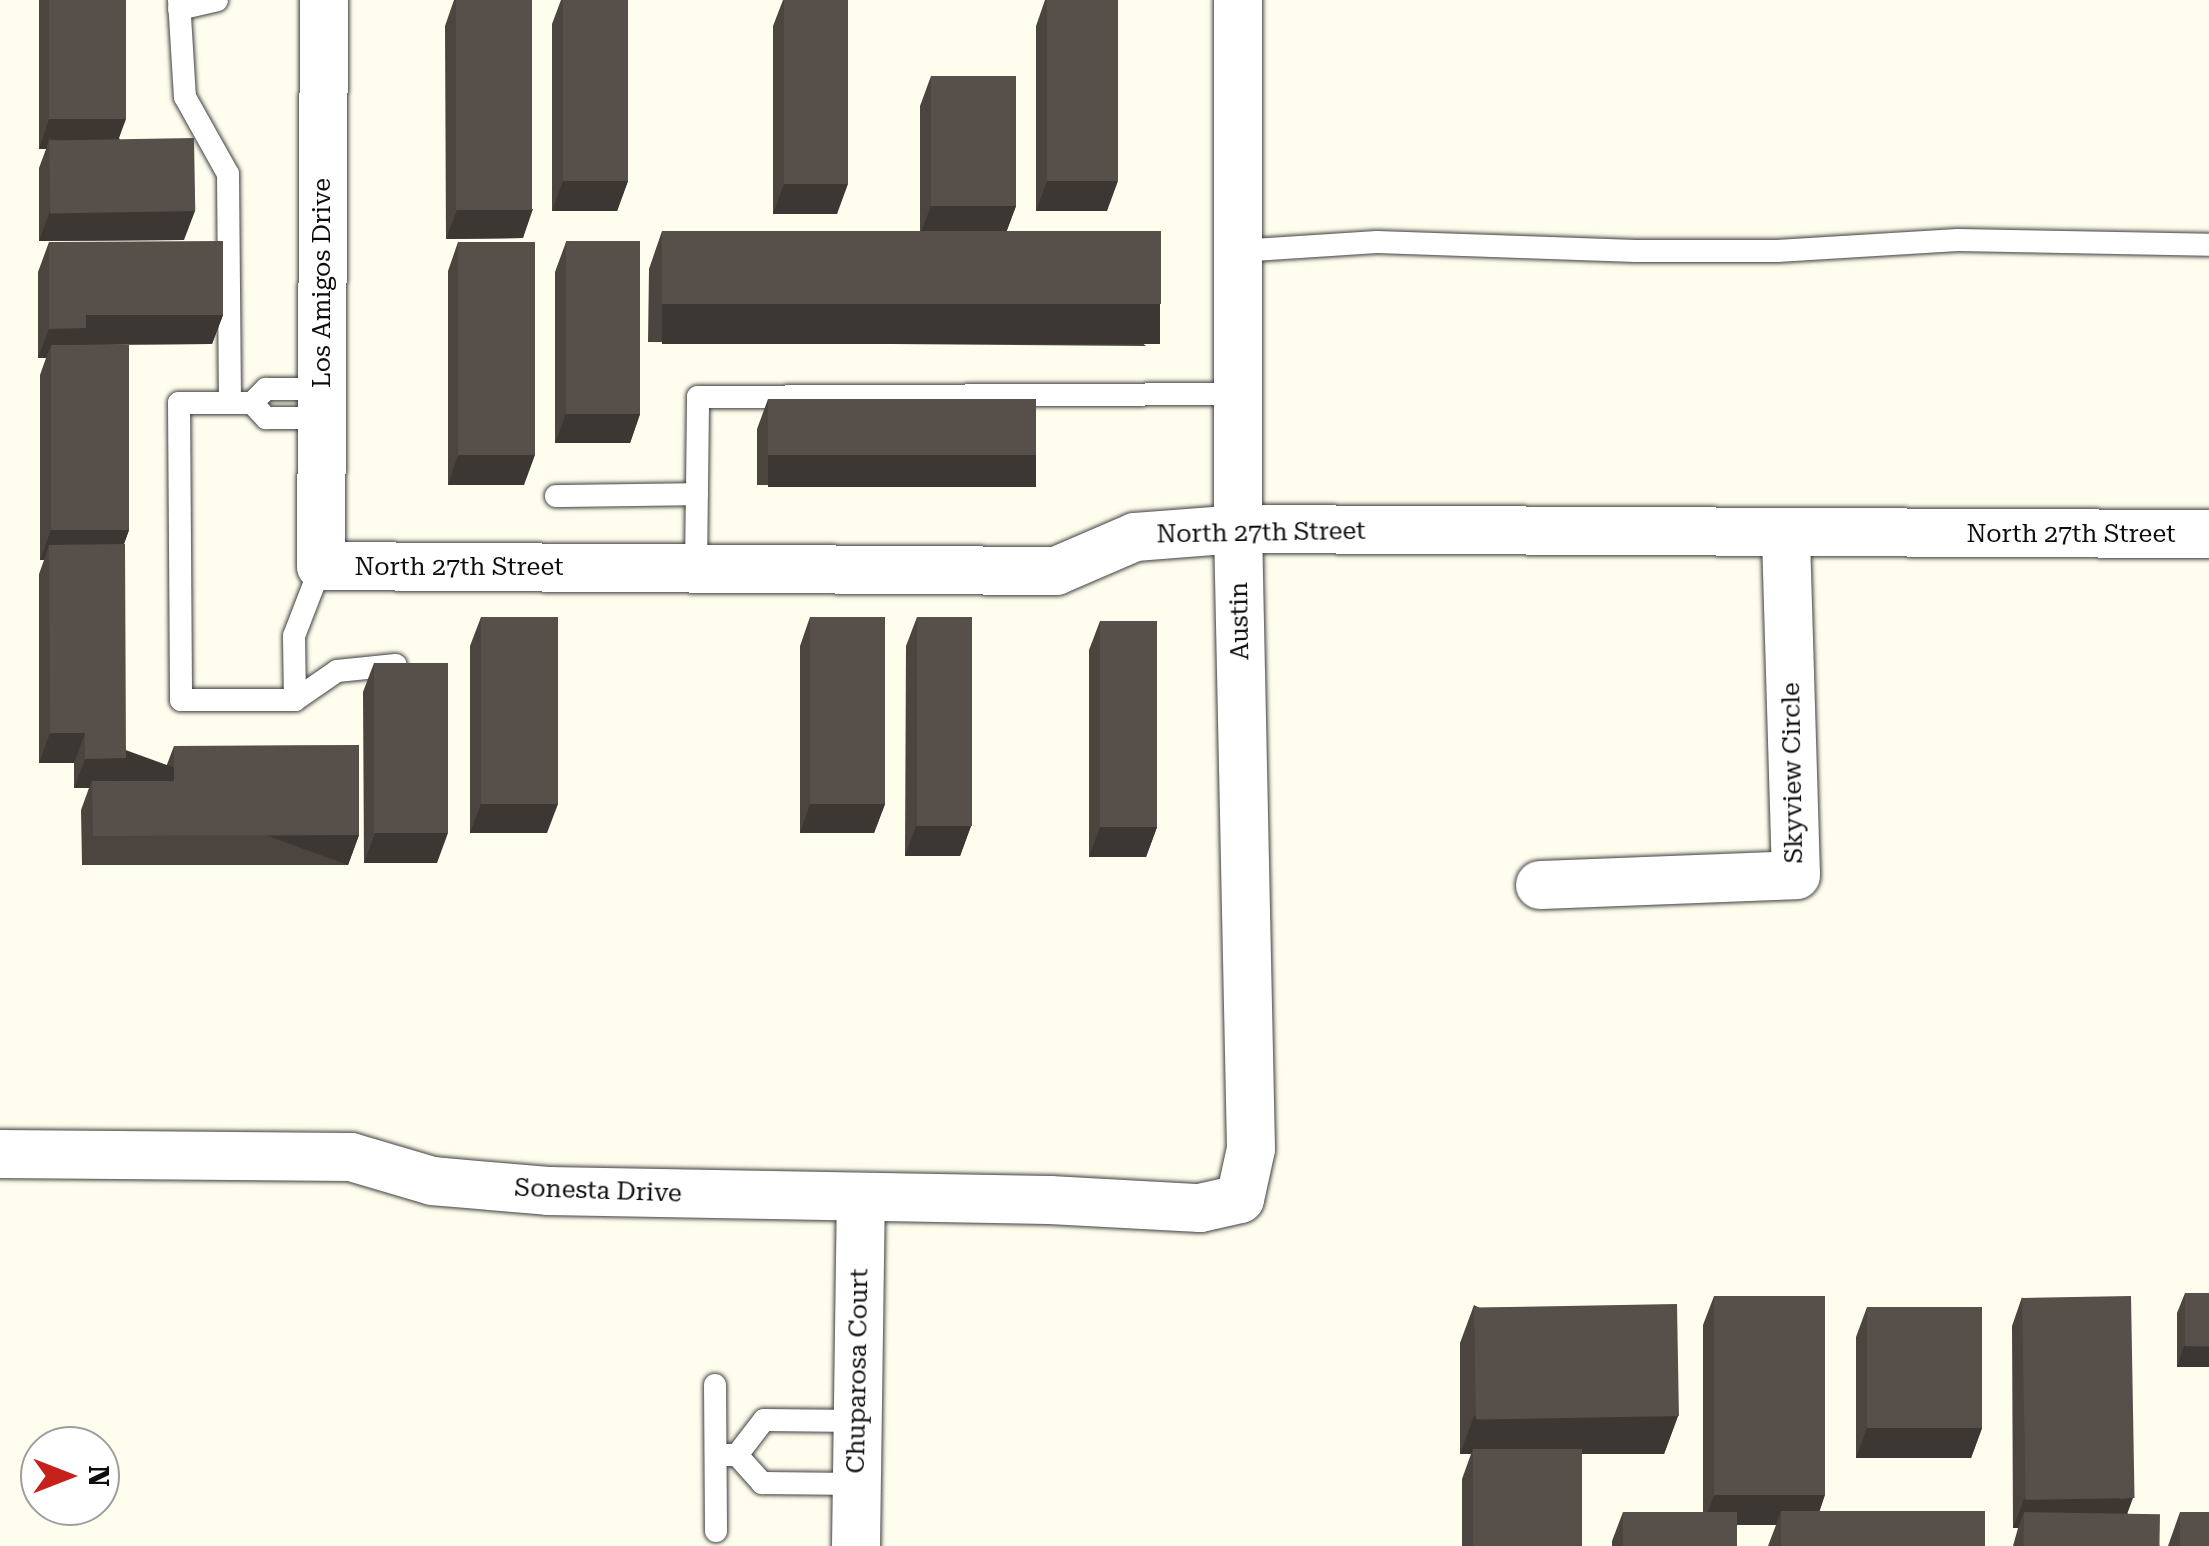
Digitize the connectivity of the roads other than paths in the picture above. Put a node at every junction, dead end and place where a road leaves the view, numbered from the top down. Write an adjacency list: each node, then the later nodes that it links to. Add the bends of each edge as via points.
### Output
1 (217, 0): 4 (lane)
2 (324, 0): 9 (street, Los Amigos Drive)
3 (1238, 0): 6 (street, Austin)
4 (179, 4): 8 (lane, via 185,97 228,174)
5 (2209, 245): 6 (lane, via 1958,240 1636,251 1377,242)
6 (1238, 251): 7 (street, Austin)
7 (1238, 394): 10 (lane, via 698,397); 12 (street, Austin)
8 (241, 403): 9 (lane, via 266,389); 18 (lane, via 179,403 181,700)
9 (322, 403): 15 (street, Los Amigos Drive)
10 (697, 494): 11 (lane); 16 (lane)
11 (556, 496)
12 (1238, 529): 14 (street, North 27th Street); 16 (street, North 27th Street, via 1135,536 1056,572); 22 (street, Austin, via 1251,1148 1240,1199)
13 (2209, 534): 14 (street, North 27th Street)
14 (1786, 535): 19 (street, Skyview Circle, via 1796,875)
15 (321, 566): 16 (street, North 27th Street); 18 (lane, via 294,636)
16 (696, 568)
17 (396, 665): 18 (lane, via 336,671)
18 (295, 700)
19 (1540, 885)
20 (0, 1154): 21 (street, Sonesta Drive, via 351,1157 432,1181 548,1191)
21 (860, 1197): 22 (street, Sonesta Drive); 24 (street, Chuparosa Court)
22 (1200, 1208)
23 (715, 1385): 25 (lane)
24 (857, 1421): 25 (lane, via 764,1420); 26 (street, Chuparosa Court)
25 (727, 1455): 26 (lane, via 762,1483); 27 (lane)
26 (857, 1484): 28 (street, Chuparosa Court)
27 (716, 1531)
28 (856, 1546)

